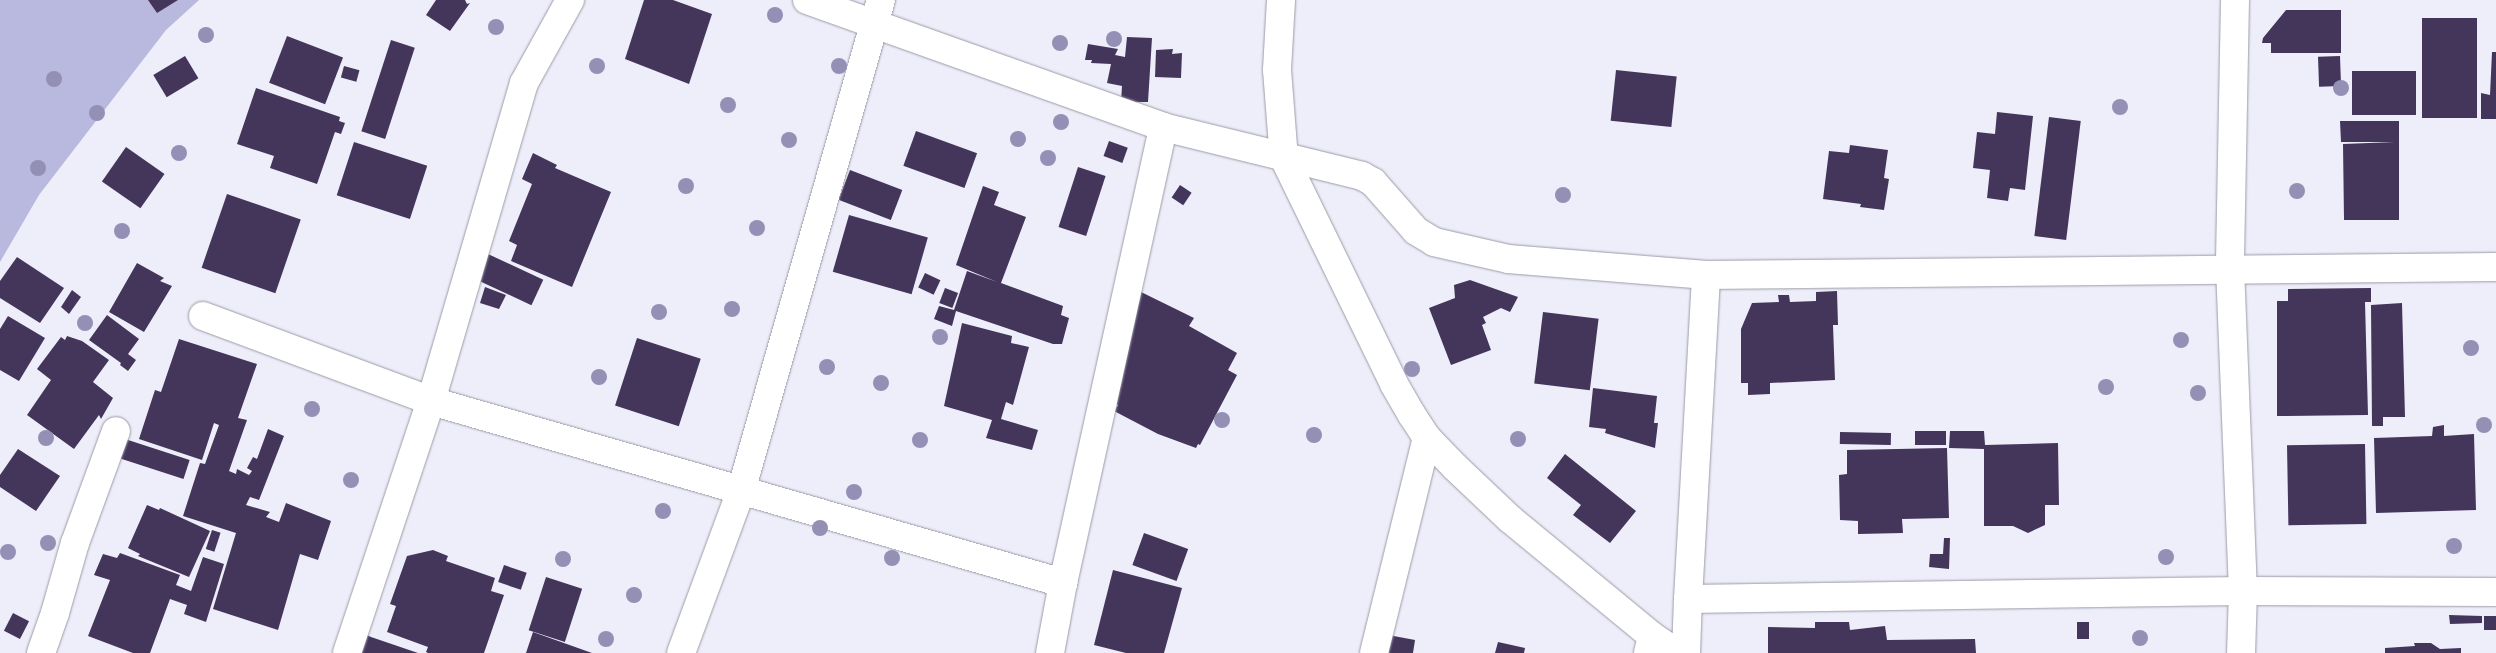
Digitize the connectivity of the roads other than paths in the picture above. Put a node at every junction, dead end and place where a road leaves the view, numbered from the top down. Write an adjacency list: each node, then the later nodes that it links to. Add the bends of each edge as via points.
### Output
1 (570, 0): 12 (street, via 524,82)
2 (807, 0): 5 (street)
3 (1281, 0): 7 (street, via 1277,70)
4 (2235, 0): 9 (street)
5 (877, 12): 6 (street); 15 (street)
6 (1163, 127): 7 (street); 16 (street)
7 (1284, 158): 10 (street, via 1362,176 1373,182 1416,231 1434,242 1508,259); 14 (street, via 1394,384)
8 (2496, 267): 9 (street)
9 (2230, 268): 10 (street); 17 (street)
10 (1706, 275): 19 (street)
11 (203, 316): 12 (street)
12 (431, 401): 15 (street); 22 (street)
13 (116, 431): 21 (street, via 75,543)
14 (1427, 438): 20 (street, via 1510,520); 25 (street)
15 (741, 491): 16 (street); 23 (street)
16 (1063, 583): 24 (street)
17 (2242, 591): 18 (street); 19 (street); 28 (street)
18 (2496, 592)
19 (1688, 599): 27 (street)
20 (1650, 644): 26 (street)
21 (41, 653)
22 (347, 653)
23 (681, 653)
24 (1050, 653)
25 (1374, 653)
26 (1677, 653)
27 (1686, 653)
28 (2241, 653)

